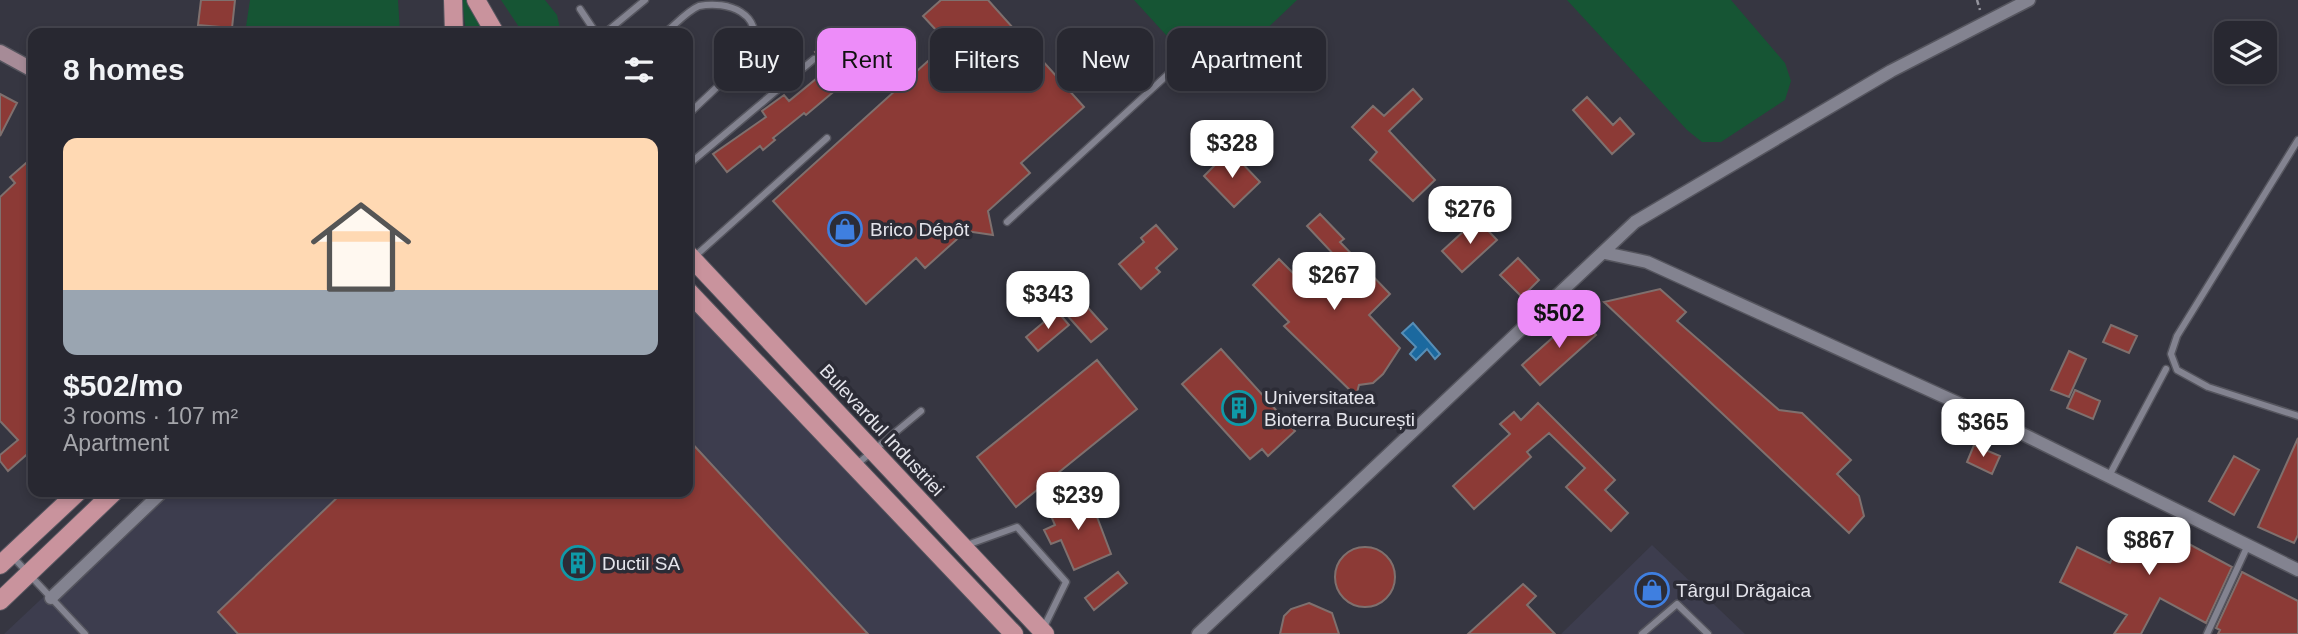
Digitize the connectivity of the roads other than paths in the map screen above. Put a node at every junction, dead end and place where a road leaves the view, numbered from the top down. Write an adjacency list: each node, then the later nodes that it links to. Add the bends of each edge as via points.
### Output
1 (453, 0): 6 (main road)
2 (476, 0): 7 (main road)
3 (645, 0): 9 (lane)
4 (2029, 0): 21 (street, via 1891,71 1635,222)
5 (580, 9): 8 (lane)
6 (454, 28)
7 (492, 28)
8 (593, 28)
9 (611, 28)
10 (671, 28): 15 (lane, via 698,6 727,2 751,18 755,32 752,50)
11 (0, 52): 13 (main road)
12 (814, 59): 18 (lane)
13 (28, 67)
14 (1167, 75): 19 (lane)
15 (693, 110)
16 (827, 138): 20 (lane)
17 (2298, 140): 24 (lane, via 2177,336)
18 (693, 161)
19 (1007, 222)
20 (693, 253)
21 (1605, 253): 31 (street, via 1647,262); 45 (street)
22 (693, 259): 29 (main road, Bulevardul Industriei)
23 (693, 297): 30 (main road)
24 (2171, 354): 25 (lane); 26 (lane)
25 (2166, 369): 26 (lane); 31 (lane)
26 (2178, 370): 28 (lane, via 2208,387)
27 (921, 411): 29 (lane)
28 (2298, 416)
29 (872, 451): 30 (lane); 36 (main road, Bulevardul Industriei)
30 (854, 467): 44 (main road)
31 (2109, 476): 35 (street)
32 (73, 497): 37 (main road)
33 (109, 497): 39 (main road)
34 (157, 497): 40 (street)
35 (2248, 545): 38 (street); 48 (lane)
36 (962, 546): 42 (main road, Bulevardul Industriei); 42 (lane, via 1017,527 1066,582)
37 (6, 560): 39 (lane)
38 (2298, 570)
39 (29, 574): 40 (lane); 41 (main road)
40 (51, 598): 43 (lane)
41 (0, 601)
42 (1042, 633)
43 (85, 634)
44 (1014, 634)
45 (1198, 634)
46 (1642, 634): 47 (lane, via 1677,604)
47 (1708, 634)
48 (2207, 634)

